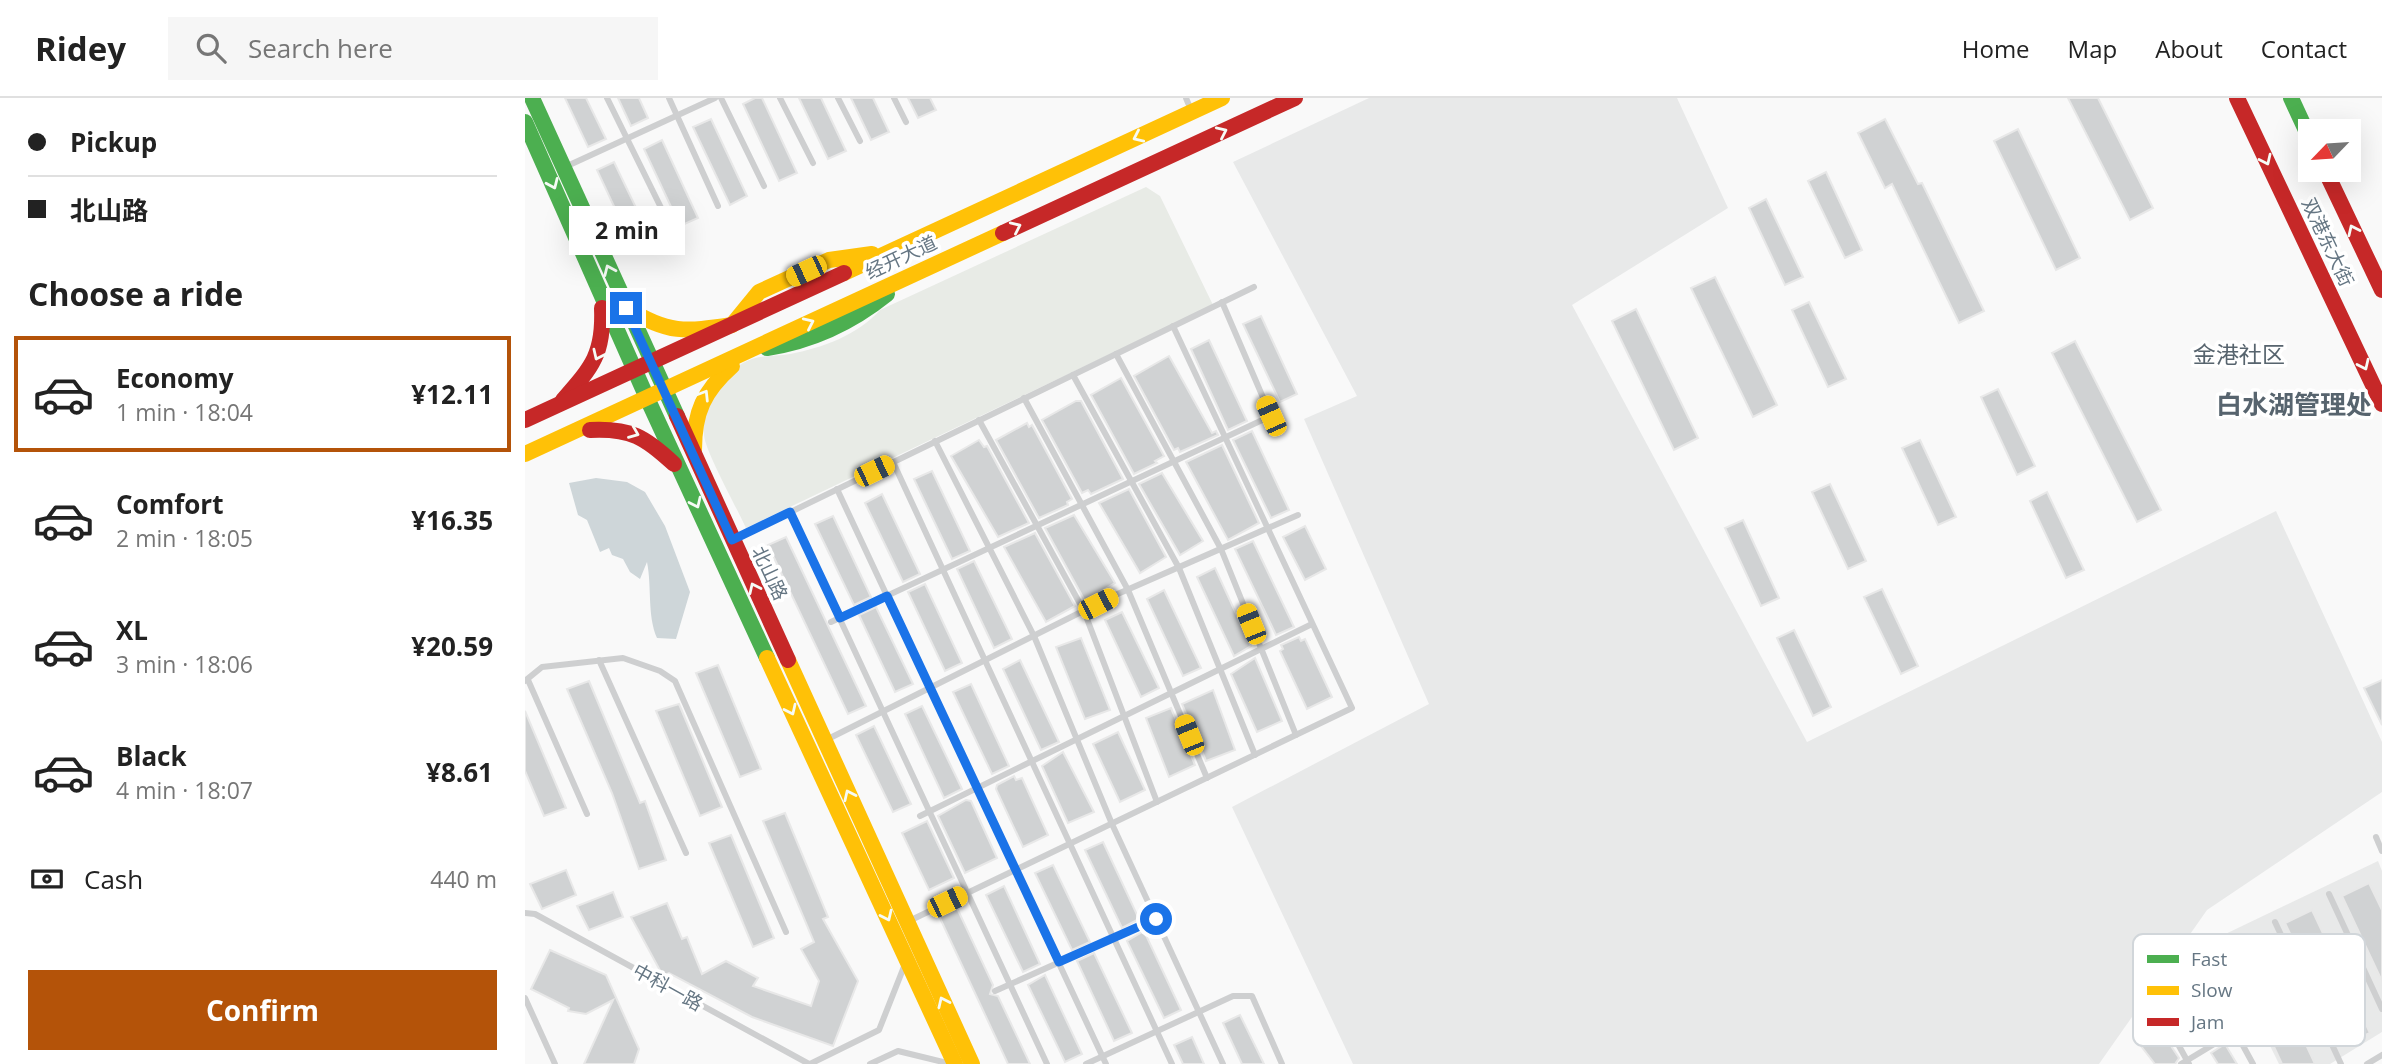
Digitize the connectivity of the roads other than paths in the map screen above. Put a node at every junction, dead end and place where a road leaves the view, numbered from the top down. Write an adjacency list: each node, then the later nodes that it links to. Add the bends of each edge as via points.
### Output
1 (532, 98): 21 (main road, 北山路)
2 (607, 98): 18 (lane)
3 (669, 98): 14 (lane)
4 (715, 98): 14 (lane)
5 (721, 98): 23 (lane)
6 (780, 98): 20 (lane)
7 (838, 98): 19 (lane)
8 (894, 98): 17 (lane)
9 (1222, 98): 13 (main road, 经开大道)
10 (1294, 98): 33 (main road, 经开大道, one-way to 10)
11 (2237, 98): 41 (main road, 双港东大街, one-way to 41)
12 (2291, 98): 15 (main road)
13 (1189, 105): 31 (main road, 经开大道, one-way to 31)
14 (678, 115): 18 (lane); 24 (lane)
15 (2301, 119)
16 (525, 122): 28 (main road, 北山路, one-way to 28)
17 (906, 122)
18 (628, 138): 21 (lane); 25 (lane)
19 (860, 141)
20 (813, 163)
21 (564, 168): 30 (main road, 北山路, one-way to 21)
22 (2331, 182): 27 (main road, 双港东大街, one-way to 22)
23 (764, 186)
24 (719, 206)
25 (671, 228)
26 (1254, 287): 29 (lane)
27 (2382, 290)
28 (601, 293): 36 (main road, 北山路); 42 (main road, one-way to 42, via 604,340 597,361)
29 (1222, 302): 32 (lane); 46 (lane, via 1271,416)
30 (626, 308): 31 (main road, via 654,327 679,332); 35 (main road, 北山路)
31 (732, 325): 35 (main road, 经开大道)
32 (1173, 326): 34 (lane); 46 (lane)
33 (752, 349): 38 (main road, 经开大道); 49 (main road, one-way to 33, via 699,399)
34 (1116, 354): 37 (lane); 51 (lane)
35 (650, 363): 36 (main road, 经开大道); 38 (main road, 北山路)
36 (635, 370): 39 (main road, 北山路); 42 (main road, 经开大道)
37 (1073, 375): 40 (lane); 53 (lane)
38 (663, 390): 39 (main road, 经开大道); 49 (main road, 北山路)
39 (647, 398): 45 (main road, 经开大道); 52 (main road, 北山路)
40 (1024, 398): 44 (lane); 55 (lane)
41 (2382, 404)
42 (560, 405): 43 (main road, 经开大道)
43 (525, 420)
44 (979, 420): 47 (lane); 58 (lane)
45 (575, 431): 48 (main road, 经开大道); 52 (main road, one-way to 52, via 619,427 643,436)
46 (1225, 438): 51 (lane); 59 (lane)
47 (935, 441): 50 (lane); 61 (lane)
48 (525, 454)
49 (694, 458): 60 (main road, 北山路)
50 (893, 462): 54 (lane); 64 (lane)
51 (1174, 462): 53 (lane); 62 (lane)
52 (680, 470): 108 (main road, 北山路, one-way to 108)
53 (1131, 482): 55 (lane); 63 (lane)
54 (837, 489): 56 (lane); 66 (lane)
55 (1082, 505): 58 (lane); 65 (lane)
56 (790, 512): 60 (lane); 68 (lane)
57 (1298, 516): 59 (lane)
58 (1037, 526): 61 (lane); 67 (lane)
59 (1267, 529): 62 (lane); 70 (lane)
60 (732, 540): 83 (main road, 北山路, one-way to 60)
61 (989, 548): 64 (lane); 71 (lane)
62 (1221, 549): 63 (lane); 72 (lane)
63 (1178, 568): 65 (lane); 75 (lane)
64 (943, 569): 66 (lane); 74 (lane)
65 (1128, 590): 67 (lane); 78 (lane)
66 (887, 596): 68 (lane); 77 (lane)
67 (1084, 611): 71 (lane); 80 (lane)
68 (840, 618): 69 (lane); 79 (lane)
69 (831, 622)
70 (1312, 624): 72 (lane); 81 (lane, via 1352,708)
71 (1034, 636): 74 (lane); 82 (lane)
72 (1261, 649): 75 (lane); 81 (lane)
73 (599, 660): 76 (lane, via 542,667); 96 (lane); 104 (lane, via 624,658 675,681)
74 (985, 660): 77 (lane); 85 (lane)
75 (1220, 669): 78 (lane); 84 (lane)
76 (526, 680): 90 (lane)
77 (930, 688): 79 (lane); 87 (lane)
78 (1172, 693): 80 (lane); 86 (lane)
79 (883, 711): 83 (lane); 89 (lane)
80 (1124, 716): 82 (lane); 88 (lane)
81 (1296, 735): 84 (lane)
82 (1077, 739): 85 (lane); 92 (lane)
83 (824, 741): 102 (main road, 北山路, one-way to 83)
84 (1255, 755): 86 (lane)
85 (1032, 761): 87 (lane); 94 (lane)
86 (1207, 778): 88 (lane)
87 (977, 788): 89 (lane); 97 (lane)
88 (1157, 802): 92 (lane)
89 (930, 811): 91 (lane); 98 (lane)
90 (587, 814)
91 (920, 816)
92 (1112, 824): 94 (lane); 101 (lane)
93 (2376, 837): 95 (lane)
94 (1070, 844): 97 (lane); 107 (lane)
95 (2382, 851)
96 (686, 853)
97 (1015, 870): 98 (lane); 109 (lane)
98 (968, 893): 102 (lane); 111 (lane)
99 (2329, 894): 106 (lane)
100 (525, 913): 125 (lane, 中科一路, via 535,914)
101 (1156, 919): 107 (lane); 115 (lane)
102 (907, 922): 128 (main road, 北山路, one-way to 102)
103 (2276, 922): 105 (lane)
104 (786, 932)
105 (2281, 934)
106 (2347, 934)
107 (1114, 938): 109 (lane); 116 (lane)
108 (907, 959): 125 (lane, 中科一路, via 879,1030); 127 (main road, 北山路)
109 (1059, 962): 111 (lane); 122 (lane)
110 (2365, 972): 114 (lane)
111 (1010, 984): 112 (lane); 129 (lane)
112 (995, 991)
113 (525, 998): 124 (lane)
114 (2382, 1009)
115 (1199, 1012): 116 (lane); 133 (lane); 134 (lane, via 1233,996 1252,996)
116 (1157, 1031): 122 (lane); 132 (lane)
117 (2178, 1046): 123 (lane)
118 (2212, 1046): 123 (lane)
119 (2242, 1046): 135 (lane)
120 (2333, 1046): 136 (lane)
121 (2382, 1055): 137 (lane)
122 (1103, 1056): 130 (lane); 131 (lane)
123 (2186, 1063)
124 (555, 1064)
125 (809, 1064)
126 (870, 1064): 127 (lane, via 898,1051)
127 (953, 1064)
128 (972, 1064)
129 (1047, 1064)
130 (1086, 1064)
131 (1106, 1064)
132 (1172, 1064)
133 (1223, 1064)
134 (1282, 1064)
135 (2253, 1064)
136 (2341, 1064)
137 (2367, 1064)

